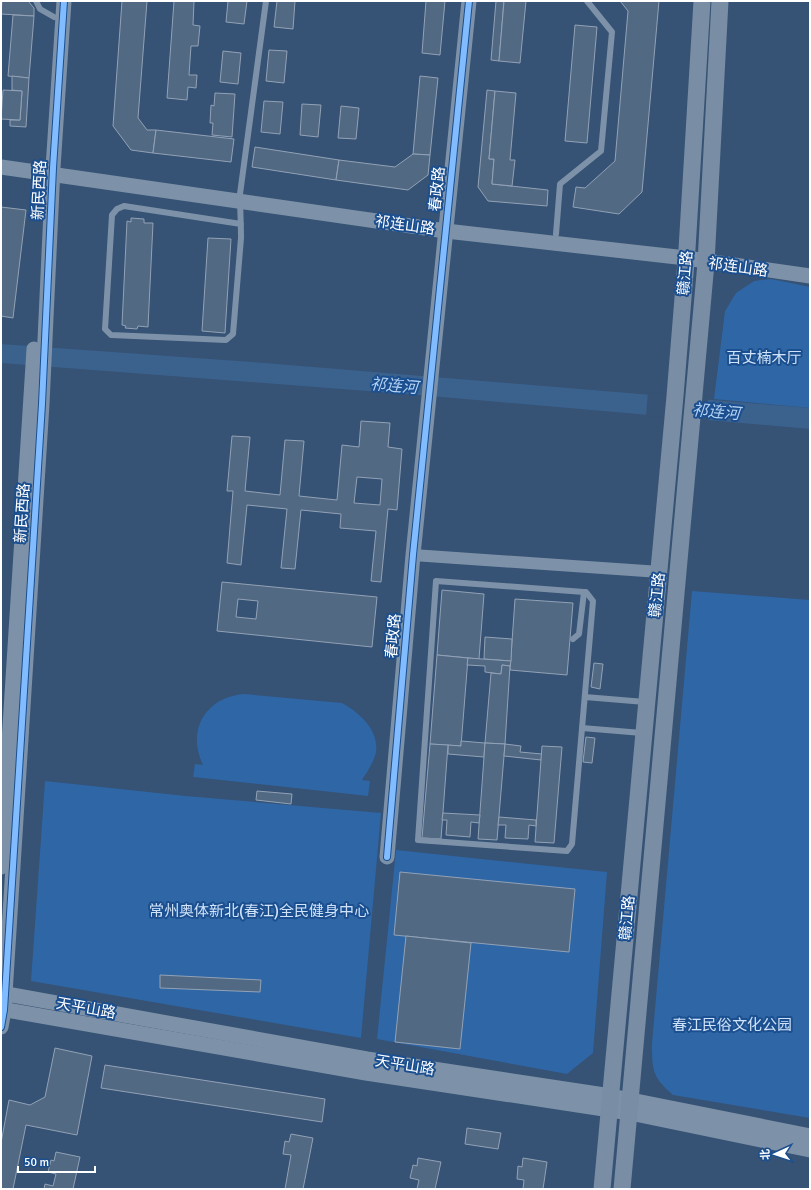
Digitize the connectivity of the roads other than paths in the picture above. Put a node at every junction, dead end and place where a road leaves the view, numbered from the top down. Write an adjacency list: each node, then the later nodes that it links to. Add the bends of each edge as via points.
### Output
1 (36, 1): 9 (lane, via 40,10)
2 (55, 1): 9 (street, 新民西路)
3 (64, 1): 12 (street, 新民西路)
4 (266, 1): 13 (lane)
5 (469, 1): 15 (street, 春政路)
6 (587, 1): 16 (lane, via 612,32 601,151 560,184)
7 (702, 1): 17 (main road, 赣江路)
8 (720, 1): 18 (main road, 赣江路)
9 (54, 17): 12 (street, 新民西路)
10 (1, 161): 12 (street, 祁连山路)
11 (1, 168): 12 (street, 祁连山路)
12 (49, 171): 13 (street, 祁连山路); 21 (street, 新民西路)
13 (240, 198): 14 (lane); 15 (street, 祁连山路)
14 (241, 224): 14 (lane, via 124,206 117,208 112,216 104,329 111,335 226,340 233,334)
15 (446, 227): 16 (street, 祁连山路); 17 (street, 祁连山路); 22 (street, 春政路)
16 (556, 234): 17 (street, 祁连山路)
17 (686, 254): 18 (street, 祁连山路); 23 (main road, 赣江路)
18 (706, 257): 19 (street, 祁连山路); 20 (street, 祁连山路); 36 (main road, 赣江路)
19 (810, 267)
20 (810, 276)
21 (38, 377): 31 (street, 新民西路); 32 (street, 新民西路)
22 (412, 555): 23 (street); 30 (street, 春政路)
23 (660, 572): 27 (main road, 赣江路)
24 (584, 592): 25 (lane, via 580,634); 26 (lane, via 593,601); 28 (lane, via 436,581 418,840 567,851 572,844)
25 (573, 640)
26 (584, 697): 27 (lane); 28 (lane)
27 (646, 702): 29 (main road, 赣江路)
28 (582, 728): 29 (lane)
29 (644, 733): 35 (main road, 赣江路)
30 (387, 857)
31 (1, 867)
32 (3, 993): 33 (street, 新民西路); 35 (street, 天平山路)
33 (3, 1010): 34 (street, 新民西路); 35 (street, 天平山路, via 366,1073)
34 (1, 1027)
35 (610, 1103): 36 (street, 天平山路); 39 (main road, 赣江路)
36 (630, 1107): 37 (street, 天平山路); 38 (street, 天平山路); 40 (main road, 赣江路)
37 (810, 1136)
38 (810, 1150)
39 (602, 1189)
40 (622, 1189)

